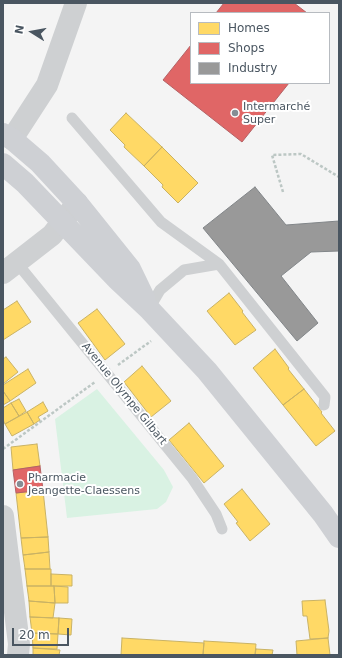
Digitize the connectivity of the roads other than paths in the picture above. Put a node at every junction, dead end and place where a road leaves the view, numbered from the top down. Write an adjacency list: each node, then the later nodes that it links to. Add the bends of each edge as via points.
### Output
1 (76, 3): 3 (street, via 47,85)
2 (72, 118): 7 (lane, via 161,222)
3 (8, 137): 5 (street, via 40,163)
4 (3, 164): 6 (street, via 25,183)
5 (77, 203): 6 (street); 9 (street, via 130,269)
6 (62, 223): 8 (street, via 52,235); 9 (street)
7 (219, 264): 9 (lane, via 184,270 160,290); 10 (lane, via 325,397)
8 (10, 268): 12 (lane, Avenue Olympe Gilbart, via 107,373 192,478 216,514)
9 (149, 309): 13 (street, via 207,371)
10 (324, 405)
11 (3, 516): 14 (street, via 19,644)
12 (222, 529)
13 (339, 537)
14 (18, 655)

